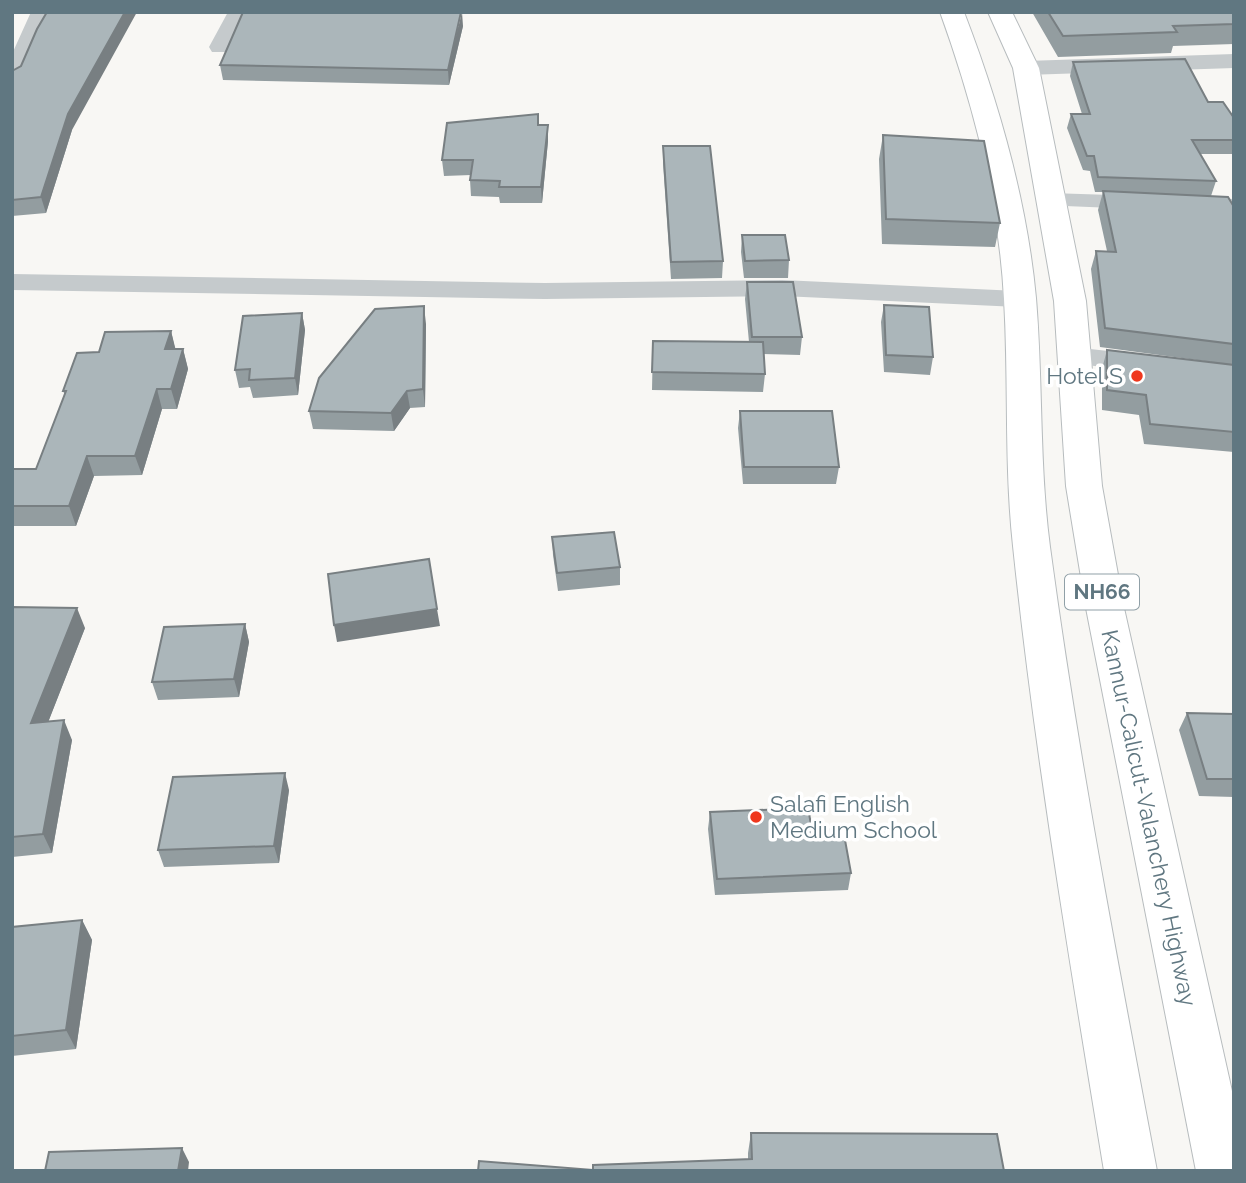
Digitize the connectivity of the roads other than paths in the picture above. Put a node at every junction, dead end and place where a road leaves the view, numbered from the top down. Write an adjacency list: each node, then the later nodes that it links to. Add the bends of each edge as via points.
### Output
1 (41, 12): 8 (street)
2 (238, 12): 5 (street)
3 (952, 12): 12 (highway, NH66, via 993,136)
4 (1000, 12): 7 (highway, Kannur-Calicut-Valanchery Highway / NH66)
5 (220, 47)
6 (1234, 61): 7 (street)
7 (1026, 68): 9 (highway, Kannur-Calicut-Valanchery Highway / NH66)
8 (12, 80)
9 (1050, 200): 10 (street); 13 (highway, Kannur-Calicut-Valanchery Highway / NH66)
10 (1234, 206)
11 (13, 284): 12 (street, via 545,291 861,289)
12 (1020, 299): 13 (highway); 16 (highway, NH66, via 1022,431 1031,544 1070,827)
13 (1070, 301): 14 (highway, Kannur-Calicut-Valanchery Highway / NH66)
14 (1072, 356): 15 (street); 17 (highway, Kannur-Calicut-Valanchery Highway / NH66, via 1084,486 1105,608)
15 (1234, 374)
16 (1131, 1171)
17 (1223, 1171)

